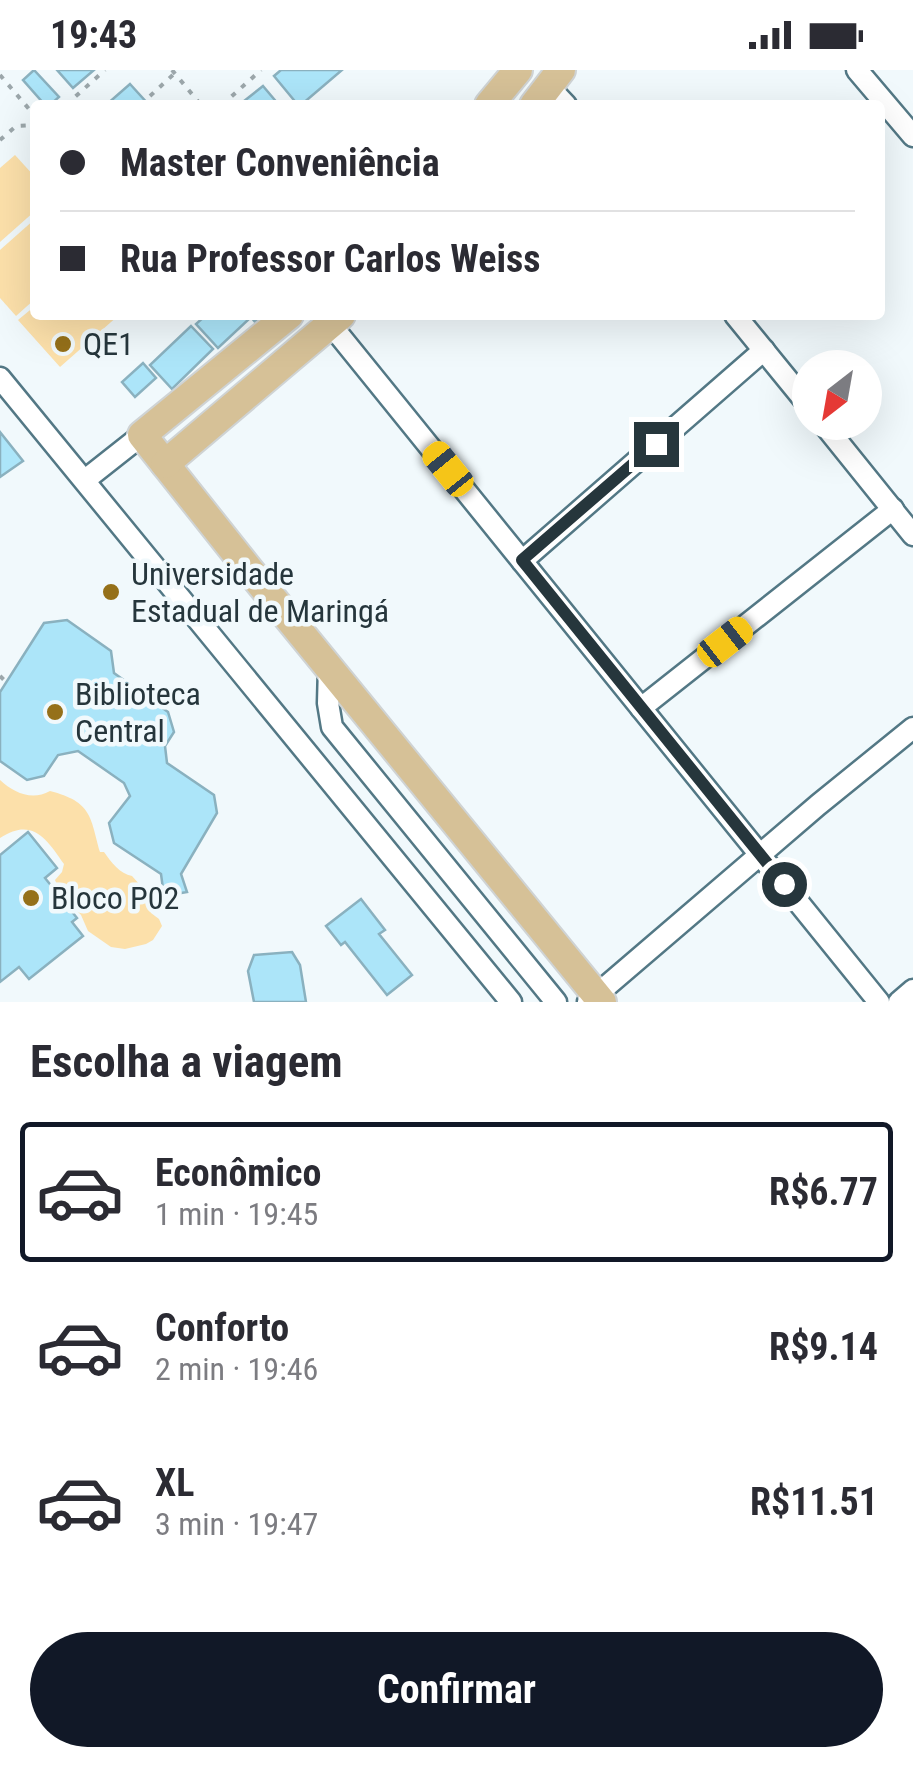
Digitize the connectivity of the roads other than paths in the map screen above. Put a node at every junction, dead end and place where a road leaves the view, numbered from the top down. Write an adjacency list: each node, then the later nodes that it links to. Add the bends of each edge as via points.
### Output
1 (518, 70): 3 (main road)
2 (857, 70): 4 (street)
3 (493, 100)
4 (882, 100)
5 (885, 103): 6 (street)
6 (913, 136)
7 (283, 320): 14 (main road)
8 (330, 320): 16 (main road)
9 (334, 320): 20 (street)
10 (740, 320): 11 (street)
11 (764, 350): 13 (street); 20 (street)
12 (0, 378): 17 (street)
13 (792, 385)
14 (142, 434): 16 (main road); 17 (street)
15 (836, 440): 18 (street)
16 (165, 464): 21 (main road)
17 (85, 480): 27 (street)
18 (892, 509): 19 (street); 22 (street)
19 (913, 535)
20 (522, 560): 22 (street)
21 (329, 668): 26 (main road); 28 (street, via 332,726)
22 (641, 708): 24 (street)
23 (913, 728): 24 (street)
24 (760, 855): 26 (street); 29 (street)
25 (913, 990): 30 (street)
26 (596, 1000)
27 (510, 1002)
28 (556, 1002)
29 (878, 1002)
30 (899, 1002)

